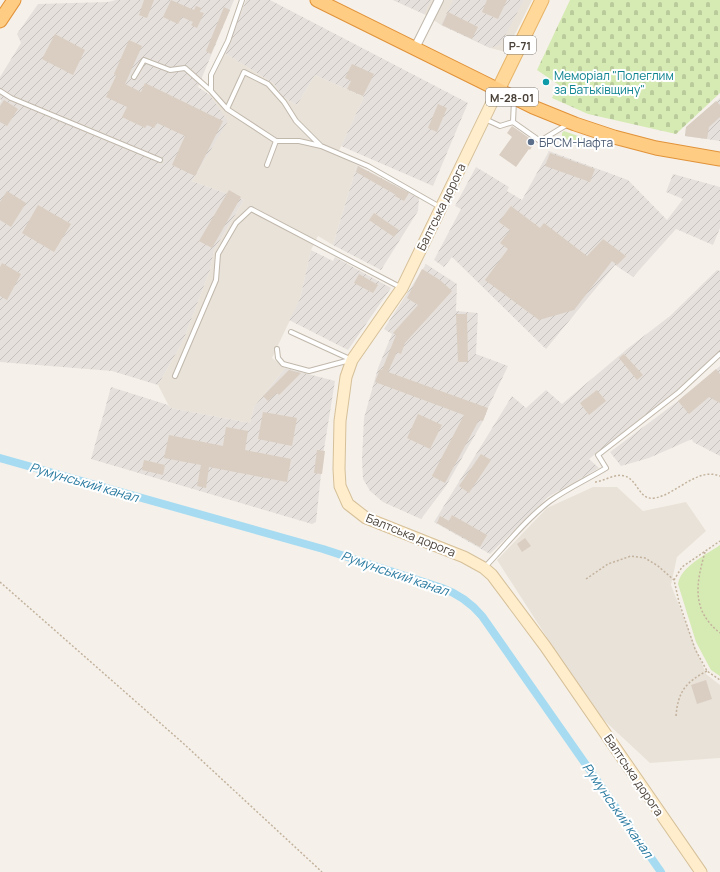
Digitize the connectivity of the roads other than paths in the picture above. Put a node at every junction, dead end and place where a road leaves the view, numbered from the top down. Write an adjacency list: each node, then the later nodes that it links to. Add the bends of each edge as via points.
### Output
1 (14, 0): 6 (highway)
2 (242, 0): 11 (lane, via 228,41 211,75)
3 (317, 0): 7 (highway, М-28-01)
4 (439, 0): 7 (street)
5 (542, 0): 9 (main road, Р-71)
6 (0, 21)
7 (415, 48): 9 (highway, М-28-01)
8 (134, 77): 11 (lane, via 144,60 170,70 185,68)
9 (498, 90): 12 (highway, М-28-01); 14 (main road, Балтська дорога)
10 (0, 91): 20 (lane, via 11,98)
11 (211, 91): 13 (lane)
12 (514, 98): 15 (lane); 16 (highway, М-28-01)
13 (227, 109): 17 (lane); 18 (lane, via 244,72 268,84 296,121)
14 (484, 118): 15 (lane, via 500,126); 22 (main road, Балтська дорога)
15 (513, 122): 16 (lane, via 540,141)
16 (570, 122): 19 (highway, М-28-01, via 656,148)
17 (276, 141): 18 (lane, via 299,141); 21 (lane)
18 (321, 146): 22 (lane, via 368,166)
19 (720, 159)
20 (160, 160)
21 (267, 165)
22 (441, 207): 23 (main road, Балтська дорога)
23 (402, 288): 27 (main road, Балтська дорога); 28 (lane, via 251,209 236,223 218,254 216,280)
24 (291, 332): 27 (lane)
25 (278, 349): 27 (lane, via 278,358 283,364 309,371)
26 (720, 354): 29 (lane, via 678,392 598,456 606,468 549,502)
27 (352, 360): 29 (main road, Балтська дорога, via 346,377 340,421 340,486 348,504 366,518 464,556)
28 (175, 376)
29 (484, 568): 30 (main road, Балтська дорога, via 545,646)
30 (701, 872)

